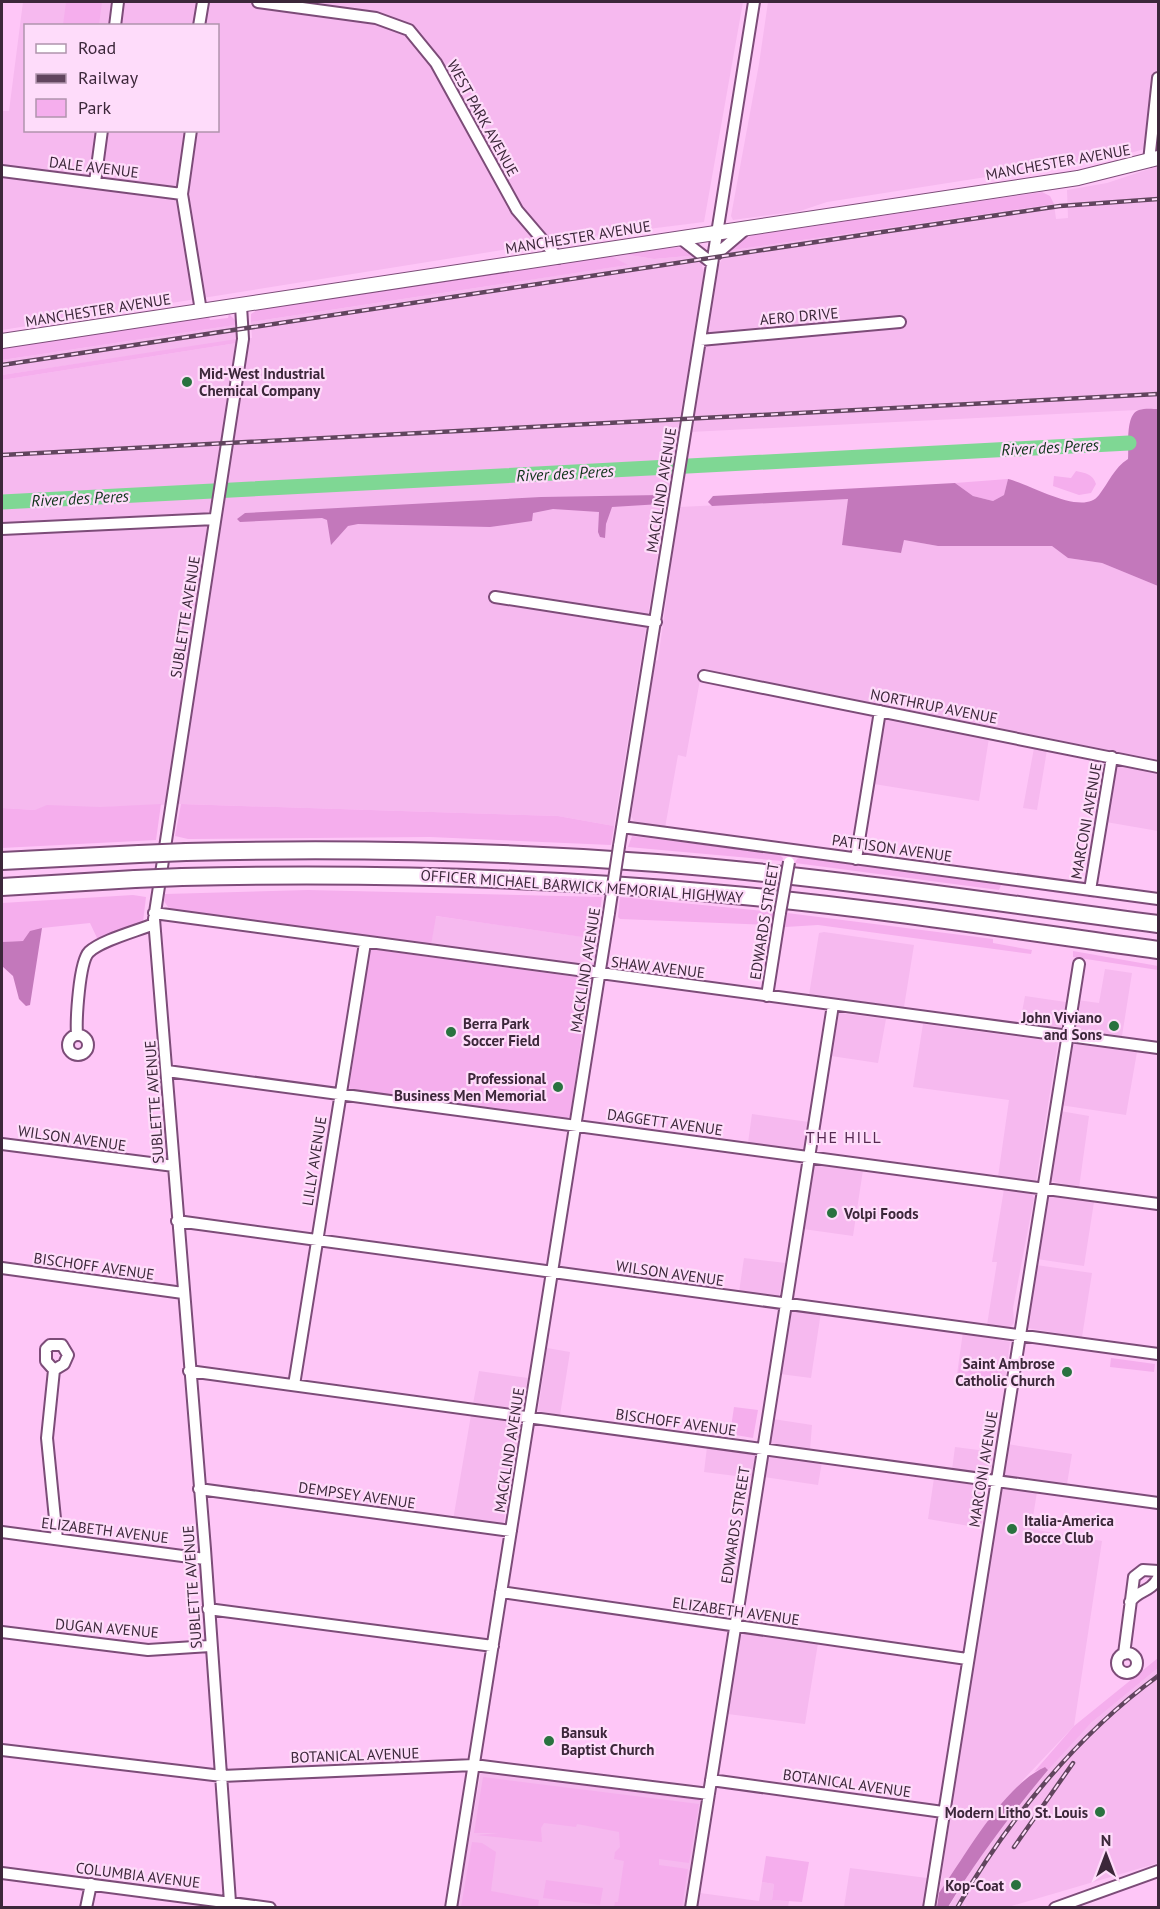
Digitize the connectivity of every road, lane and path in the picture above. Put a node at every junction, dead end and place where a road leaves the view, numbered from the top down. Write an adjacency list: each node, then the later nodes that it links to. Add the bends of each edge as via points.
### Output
1 (118, 2): 5 (street)
2 (202, 2): 6 (street)
3 (258, 2): 17 (street, WEST PARK AVENUE, via 376,18 409,30 436,63 517,210)
4 (754, 2): 15 (street, MACKLIND AVENUE)
5 (115, 24)
6 (199, 24)
7 (1158, 78): 10 (street)
8 (102, 132): 12 (street)
9 (191, 132): 13 (street)
10 (1154, 159): 14 (main road, MANCHESTER AVENUE, via 1078,178)
11 (2, 171): 12 (street, DALE AVENUE)
12 (95, 182): 13 (street, DALE AVENUE)
13 (182, 194): 20 (street)
14 (748, 227): 15 (main road, MANCHESTER AVENUE); 18 (street)
15 (718, 232): 16 (main road, MANCHESTER AVENUE); 18 (street, MACKLIND AVENUE)
16 (680, 238): 17 (main road, MANCHESTER AVENUE); 18 (street)
17 (558, 258): 19 (main road, MANCHESTER AVENUE)
18 (713, 260): 22 (street, MACKLIND AVENUE)
19 (241, 306): 20 (main road, MANCHESTER AVENUE); 24 (street, SUBLETTE AVENUE, via 244,334)
20 (201, 311): 23 (main road, MANCHESTER AVENUE)
21 (900, 322): 22 (street, AERO DRIVE)
22 (700, 340): 27 (street, MACKLIND AVENUE)
23 (2, 341)
24 (216, 515): 25 (street); 39 (street, SUBLETTE AVENUE)
25 (2, 529)
26 (495, 597): 27 (street)
27 (656, 622): 32 (street, MACKLIND AVENUE)
28 (704, 676): 29 (street, NORTHRUP AVENUE)
29 (880, 711): 30 (street, NORTHRUP AVENUE); 34 (street)
30 (1112, 758): 31 (street, NORTHRUP AVENUE); 37 (street, MARCONI AVENUE)
31 (1158, 767)
32 (622, 827): 33 (street, PATTISON AVENUE); 44 (street, MACKLIND AVENUE, bridge)
33 (791, 850): 34 (street, PATTISON AVENUE); 45 (street, EDWARDS STREET, bridge)
34 (856, 859): 37 (street, PATTISON AVENUE)
35 (2, 861): 40 (highway, OFFICER MICHAEL BARWICK MEMORIAL HIGHWAY, bridge, via 186,852 450,851 657,863 830,880)
36 (2, 887): 42 (highway, OFFICER MICHAEL BARWICK MEMORIAL HIGHWAY, bridge, via 182,877 412,876 634,886 812,903)
37 (1090, 890): 38 (street, PATTISON AVENUE)
38 (1158, 899)
39 (154, 919): 41 (street, SHAW AVENUE); 47 (street, via 94,949 85,958); 50 (street, SUBLETTE AVENUE)
40 (1158, 924)
41 (365, 943): 44 (street, SHAW AVENUE); 51 (street, LILLY AVENUE)
42 (1158, 950)
43 (1079, 964): 48 (street, MARCONI AVENUE)
44 (599, 974): 45 (street, SHAW AVENUE); 52 (street, MACKLIND AVENUE)
45 (767, 996): 46 (street, SHAW AVENUE)
46 (833, 1005): 48 (street, SHAW AVENUE); 54 (street, EDWARDS STREET)
47 (77, 1035)
48 (1066, 1036): 49 (street, SHAW AVENUE); 56 (street, MARCONI AVENUE)
49 (1158, 1048)
50 (167, 1071): 51 (street, DAGGETT AVENUE); 55 (street, SUBLETTE AVENUE)
51 (340, 1094): 52 (street, DAGGETT AVENUE); 59 (street, LILLY AVENUE)
52 (575, 1125): 54 (street, DAGGETT AVENUE); 61 (street, MACKLIND AVENUE)
53 (2, 1144): 55 (street, WILSON AVENUE)
54 (809, 1156): 56 (street, DAGGETT AVENUE); 63 (street, EDWARDS STREET)
55 (174, 1166): 58 (street, SUBLETTE AVENUE)
56 (1043, 1187): 57 (street, DAGGETT AVENUE); 64 (street, MARCONI AVENUE)
57 (1158, 1204)
58 (177, 1221): 59 (street, WILSON AVENUE); 62 (street, SUBLETTE AVENUE)
59 (317, 1240): 61 (street, WILSON AVENUE); 68 (street, LILLY AVENUE)
60 (2, 1268): 62 (street, BISCHOFF AVENUE)
61 (552, 1272): 63 (street, WILSON AVENUE); 69 (street, MACKLIND AVENUE)
62 (183, 1293): 67 (street, SUBLETTE AVENUE)
63 (784, 1303): 64 (street, WILSON AVENUE); 70 (street, EDWARDS STREET)
64 (1020, 1335): 65 (street, WILSON AVENUE); 71 (street, MARCONI AVENUE)
65 (1158, 1354)
66 (54, 1370): 76 (street, via 47,1438)
67 (189, 1371): 68 (street, BISCHOFF AVENUE); 72 (street, SUBLETTE AVENUE)
68 (294, 1385): 69 (street, BISCHOFF AVENUE)
69 (529, 1417): 70 (street, BISCHOFF AVENUE); 74 (street, MACKLIND AVENUE)
70 (762, 1449): 71 (street, BISCHOFF AVENUE); 83 (street, EDWARDS STREET)
71 (997, 1481): 73 (street, BISCHOFF AVENUE); 88 (street, MARCONI AVENUE)
72 (200, 1490): 74 (street, DEMPSEY AVENUE); 77 (street, SUBLETTE AVENUE)
73 (1158, 1503)
74 (511, 1531): 80 (street, MACKLIND AVENUE)
75 (2, 1532): 76 (street, ELIZABETH AVENUE)
76 (57, 1539): 77 (street, ELIZABETH AVENUE)
77 (205, 1559): 82 (street, SUBLETTE AVENUE)
78 (1158, 1571): 81 (street, via 1143,1570 1134,1577)
79 (1158, 1578): 81 (street, via 1151,1589 1137,1594)
80 (501, 1592): 83 (street, ELIZABETH AVENUE); 86 (street, MACKLIND AVENUE)
81 (1130, 1602): 87 (street)
82 (208, 1609): 85 (street, SUBLETTE AVENUE); 86 (street)
83 (735, 1627): 88 (street, ELIZABETH AVENUE); 92 (street, EDWARDS STREET)
84 (2, 1632): 85 (street, DUGAN AVENUE, via 148,1650)
85 (210, 1646): 91 (street, SUBLETTE AVENUE)
86 (493, 1646): 90 (street, MACKLIND AVENUE)
87 (1124, 1654)
88 (967, 1659): 94 (street, MARCONI AVENUE)
89 (2, 1750): 91 (street, BOTANICAL AVENUE)
90 (474, 1765): 91 (street, BOTANICAL AVENUE); 93 (street, BOTANICAL AVENUE); 101 (street, MACKLIND AVENUE)
91 (222, 1776): 98 (street, SUBLETTE AVENUE)
92 (711, 1780): 93 (street, EDWARDS STREET); 94 (street, BOTANICAL AVENUE)
93 (709, 1794): 102 (street, EDWARDS STREET)
94 (943, 1812): 103 (street, MARCONI AVENUE)
95 (1158, 1871): 104 (street)
96 (2, 1873): 97 (street, COLUMBIA AVENUE)
97 (91, 1884): 98 (street, COLUMBIA AVENUE); 99 (street)
98 (234, 1905): 100 (street, COLUMBIA AVENUE)
99 (87, 1908)
100 (270, 1908)
101 (451, 1908)
102 (691, 1908)
103 (929, 1908)
104 (1055, 1908)

